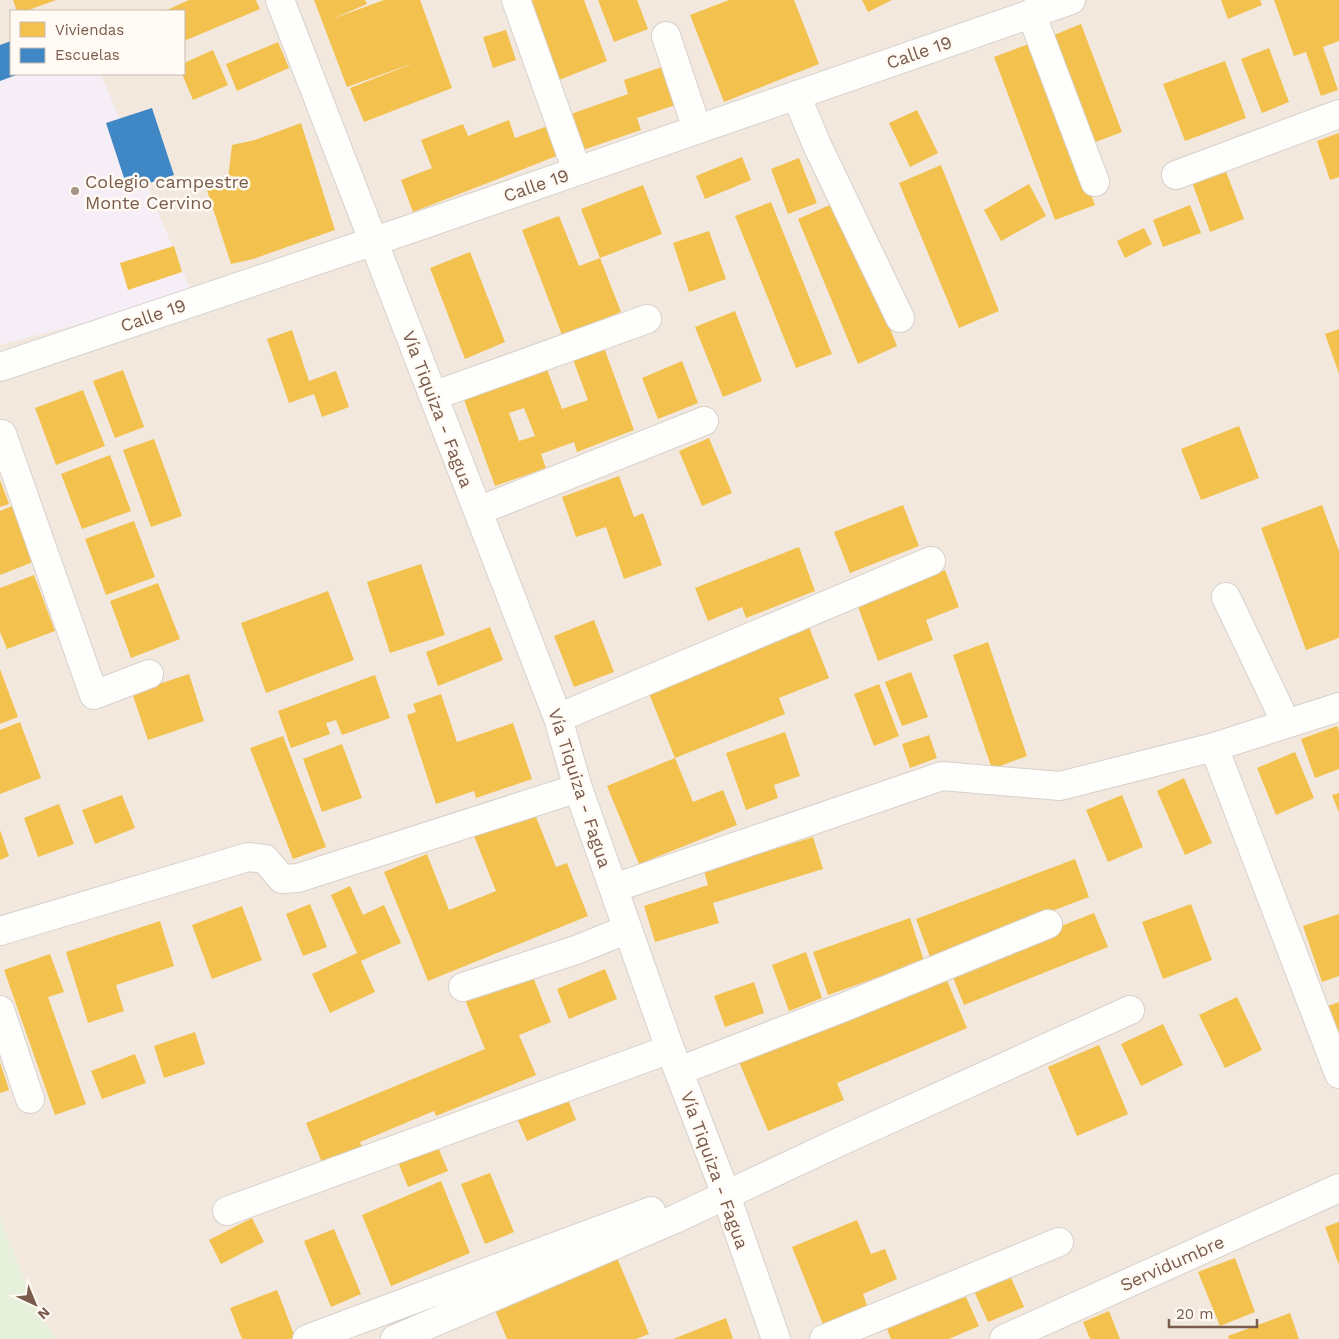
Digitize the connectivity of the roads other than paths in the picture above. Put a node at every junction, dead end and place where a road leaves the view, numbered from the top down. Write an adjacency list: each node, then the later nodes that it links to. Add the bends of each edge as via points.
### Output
1 (280, 0): 12 (street, Vía Tiquiza - Fagua)
2 (516, 0): 9 (street)
3 (1072, 0): 4 (street, Calle 19)
4 (1031, 13): 6 (street, Calle 19); 11 (street)
5 (666, 36): 8 (street)
6 (796, 95): 8 (street, Calle 19); 13 (street, via 816,145)
7 (1339, 114): 10 (street)
8 (697, 129): 9 (street, Calle 19)
9 (577, 171): 12 (street, Calle 19)
10 (1176, 175)
11 (1095, 182)
12 (373, 242): 15 (street, Calle 19); 16 (street, Vía Tiquiza - Fagua)
13 (900, 318)
14 (647, 319): 16 (street)
15 (0, 367)
16 (433, 396): 19 (street, Vía Tiquiza - Fagua)
17 (704, 421): 19 (street)
18 (0, 435): 22 (street, via 94,695)
19 (478, 511): 24 (street, Vía Tiquiza - Fagua)
20 (932, 561): 24 (street)
21 (1226, 597): 25 (street)
22 (149, 674)
23 (1339, 707): 25 (street)
24 (558, 718): 27 (street, Vía Tiquiza - Fagua)
25 (1286, 723): 26 (street)
26 (1214, 747): 28 (street, via 1060,786 942,776); 36 (street)
27 (578, 788): 28 (street, Vía Tiquiza - Fagua); 31 (street, via 298,878 282,879 265,860 248,857)
28 (614, 888): 30 (street, Vía Tiquiza - Fagua)
29 (1048, 924): 35 (street, via 842,1008)
30 (628, 929): 32 (street); 35 (street, Vía Tiquiza - Fagua)
31 (0, 931)
32 (464, 987)
33 (0, 1010): 37 (street)
34 (1130, 1010): 39 (street, via 839,1142)
35 (674, 1060): 39 (street, Vía Tiquiza - Fagua); 40 (street)
36 (1339, 1074)
37 (30, 1099)
38 (1339, 1188): 46 (street, Servidumbre)
39 (724, 1190): 42 (street); 43 (street); 44 (street, Vía Tiquiza - Fagua)
40 (227, 1212)
41 (1059, 1242): 45 (street)
42 (307, 1339)
43 (395, 1339)
44 (776, 1339)
45 (824, 1339)
46 (1004, 1339)

